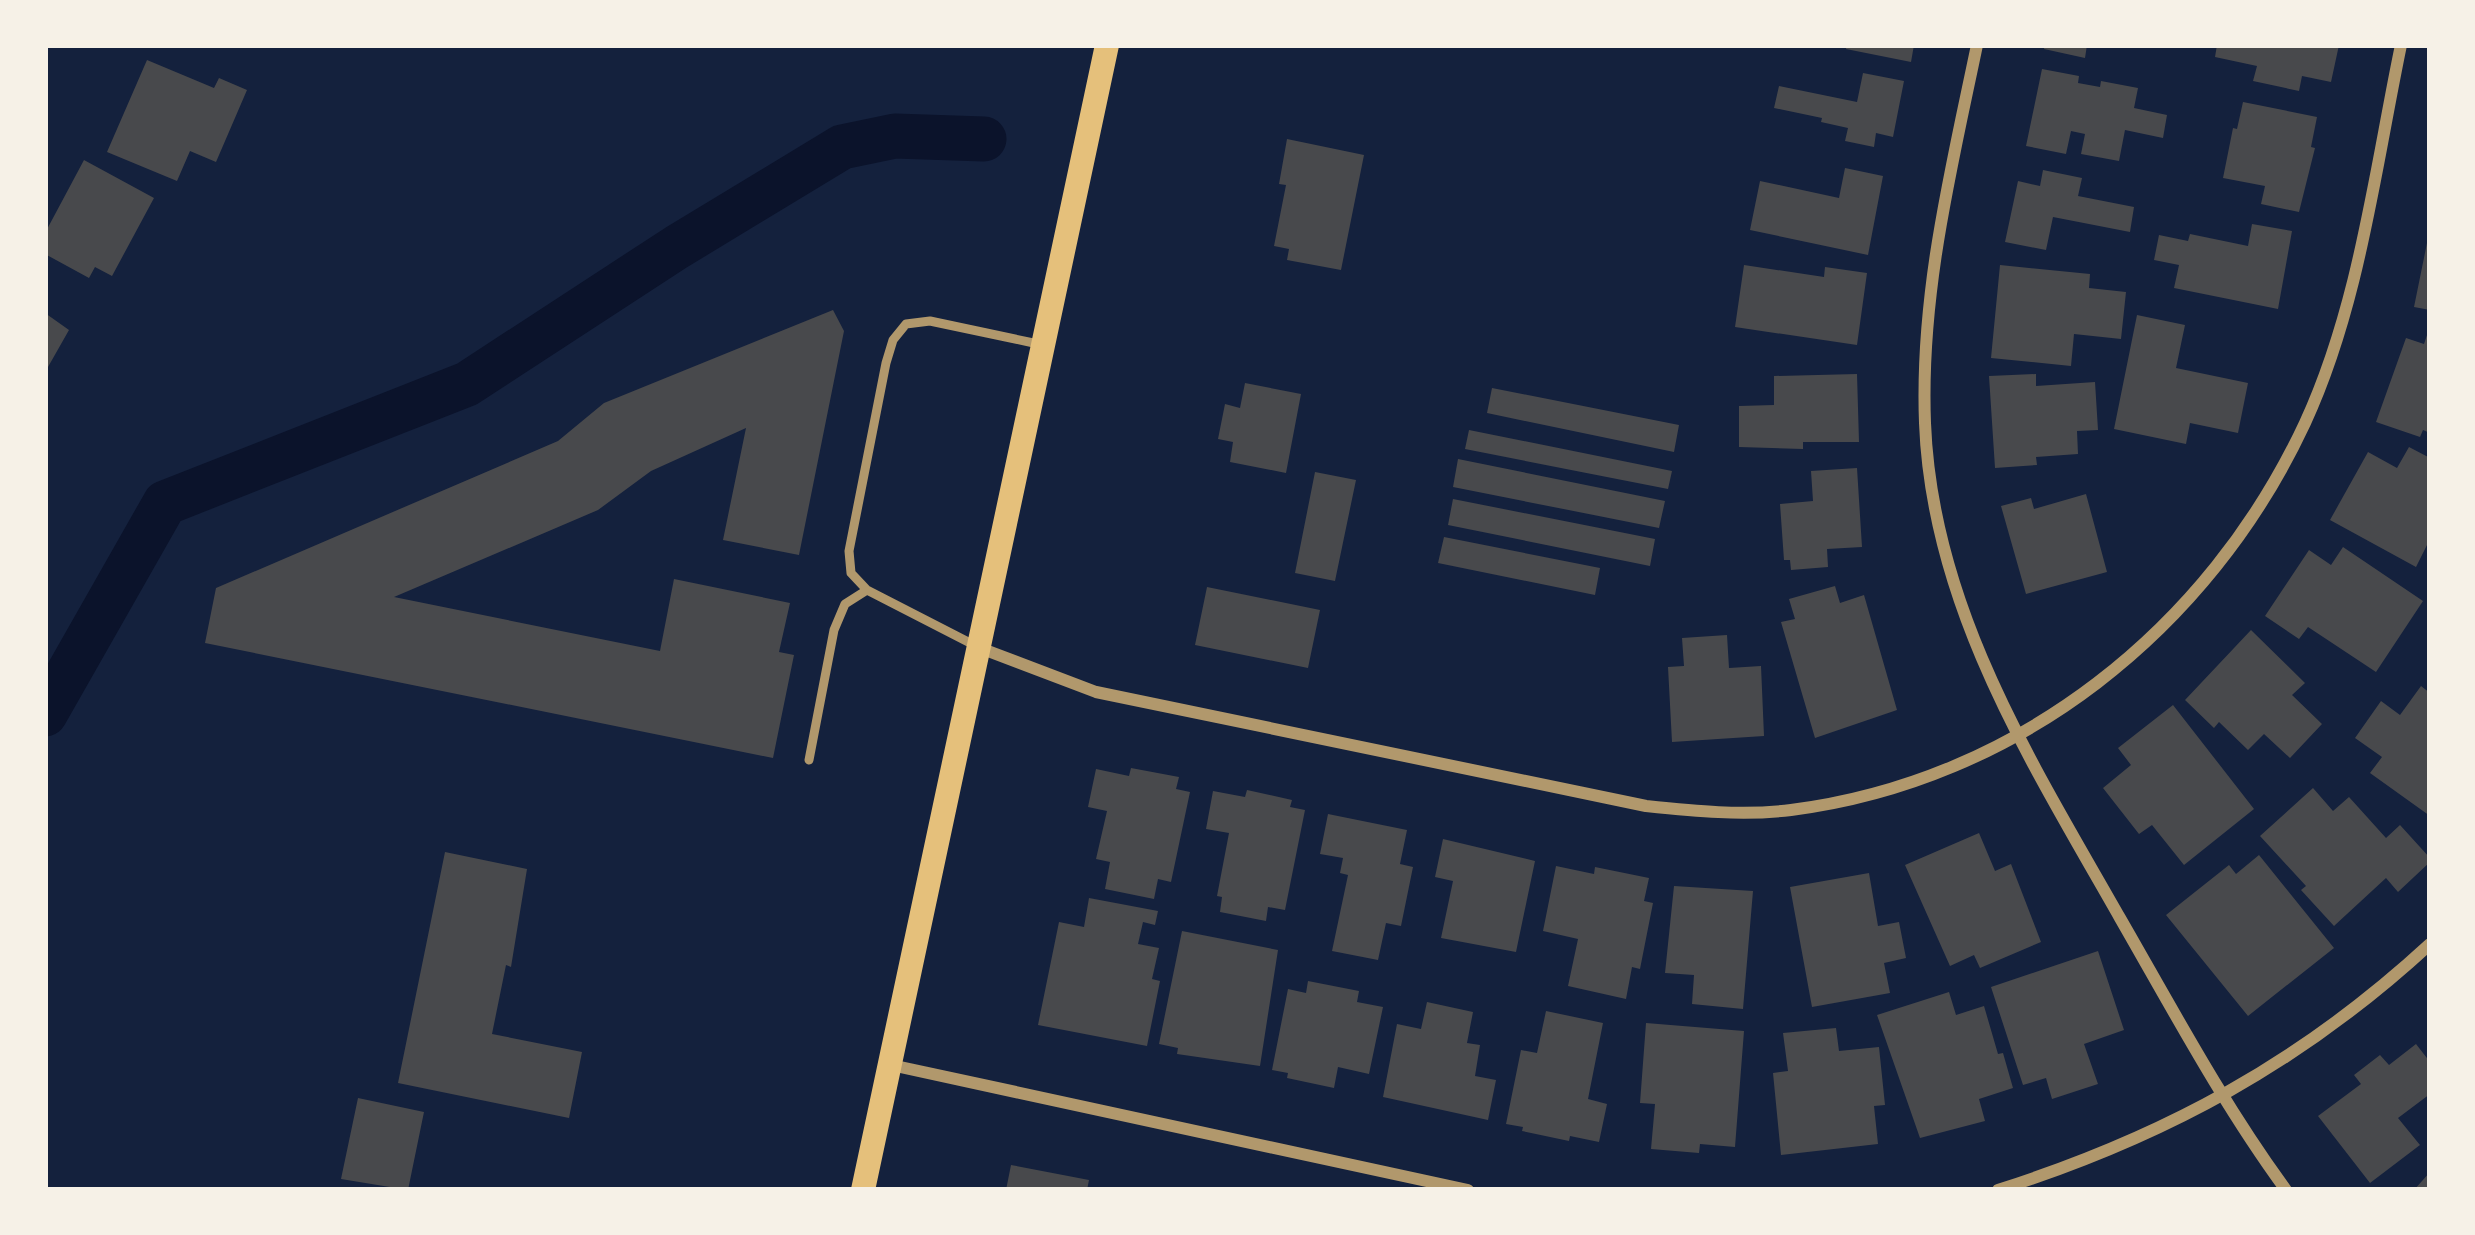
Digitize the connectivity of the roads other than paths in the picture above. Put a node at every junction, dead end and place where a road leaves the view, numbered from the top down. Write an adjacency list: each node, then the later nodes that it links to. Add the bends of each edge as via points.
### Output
1 (1107, 45): 4 (main road)
2 (1977, 45): 7 (street, via 1936,237 1924,338 1925,427 1955,590)
3 (2401, 45): 7 (street, via 2339,331 2267,494 2213,573 2148,643)
4 (1043, 345): 5 (lane, via 930,321 906,324 892,340 849,551 851,574); 6 (main road)
5 (867, 590): 6 (lane); 8 (lane, via 845,604 834,630)
6 (980, 648): 7 (street, via 1096,692 1646,806 1717,813 1868,797); 10 (main road)
7 (2018, 737): 11 (street)
8 (808, 760)
9 (2430, 944): 11 (street, via 2309,1043)
10 (890, 1064): 12 (main road); 13 (street)
11 (2222, 1098): 14 (street, via 2082,1163); 15 (street)
12 (863, 1190)
13 (1468, 1190)
14 (1997, 1190)
15 (2286, 1190)

